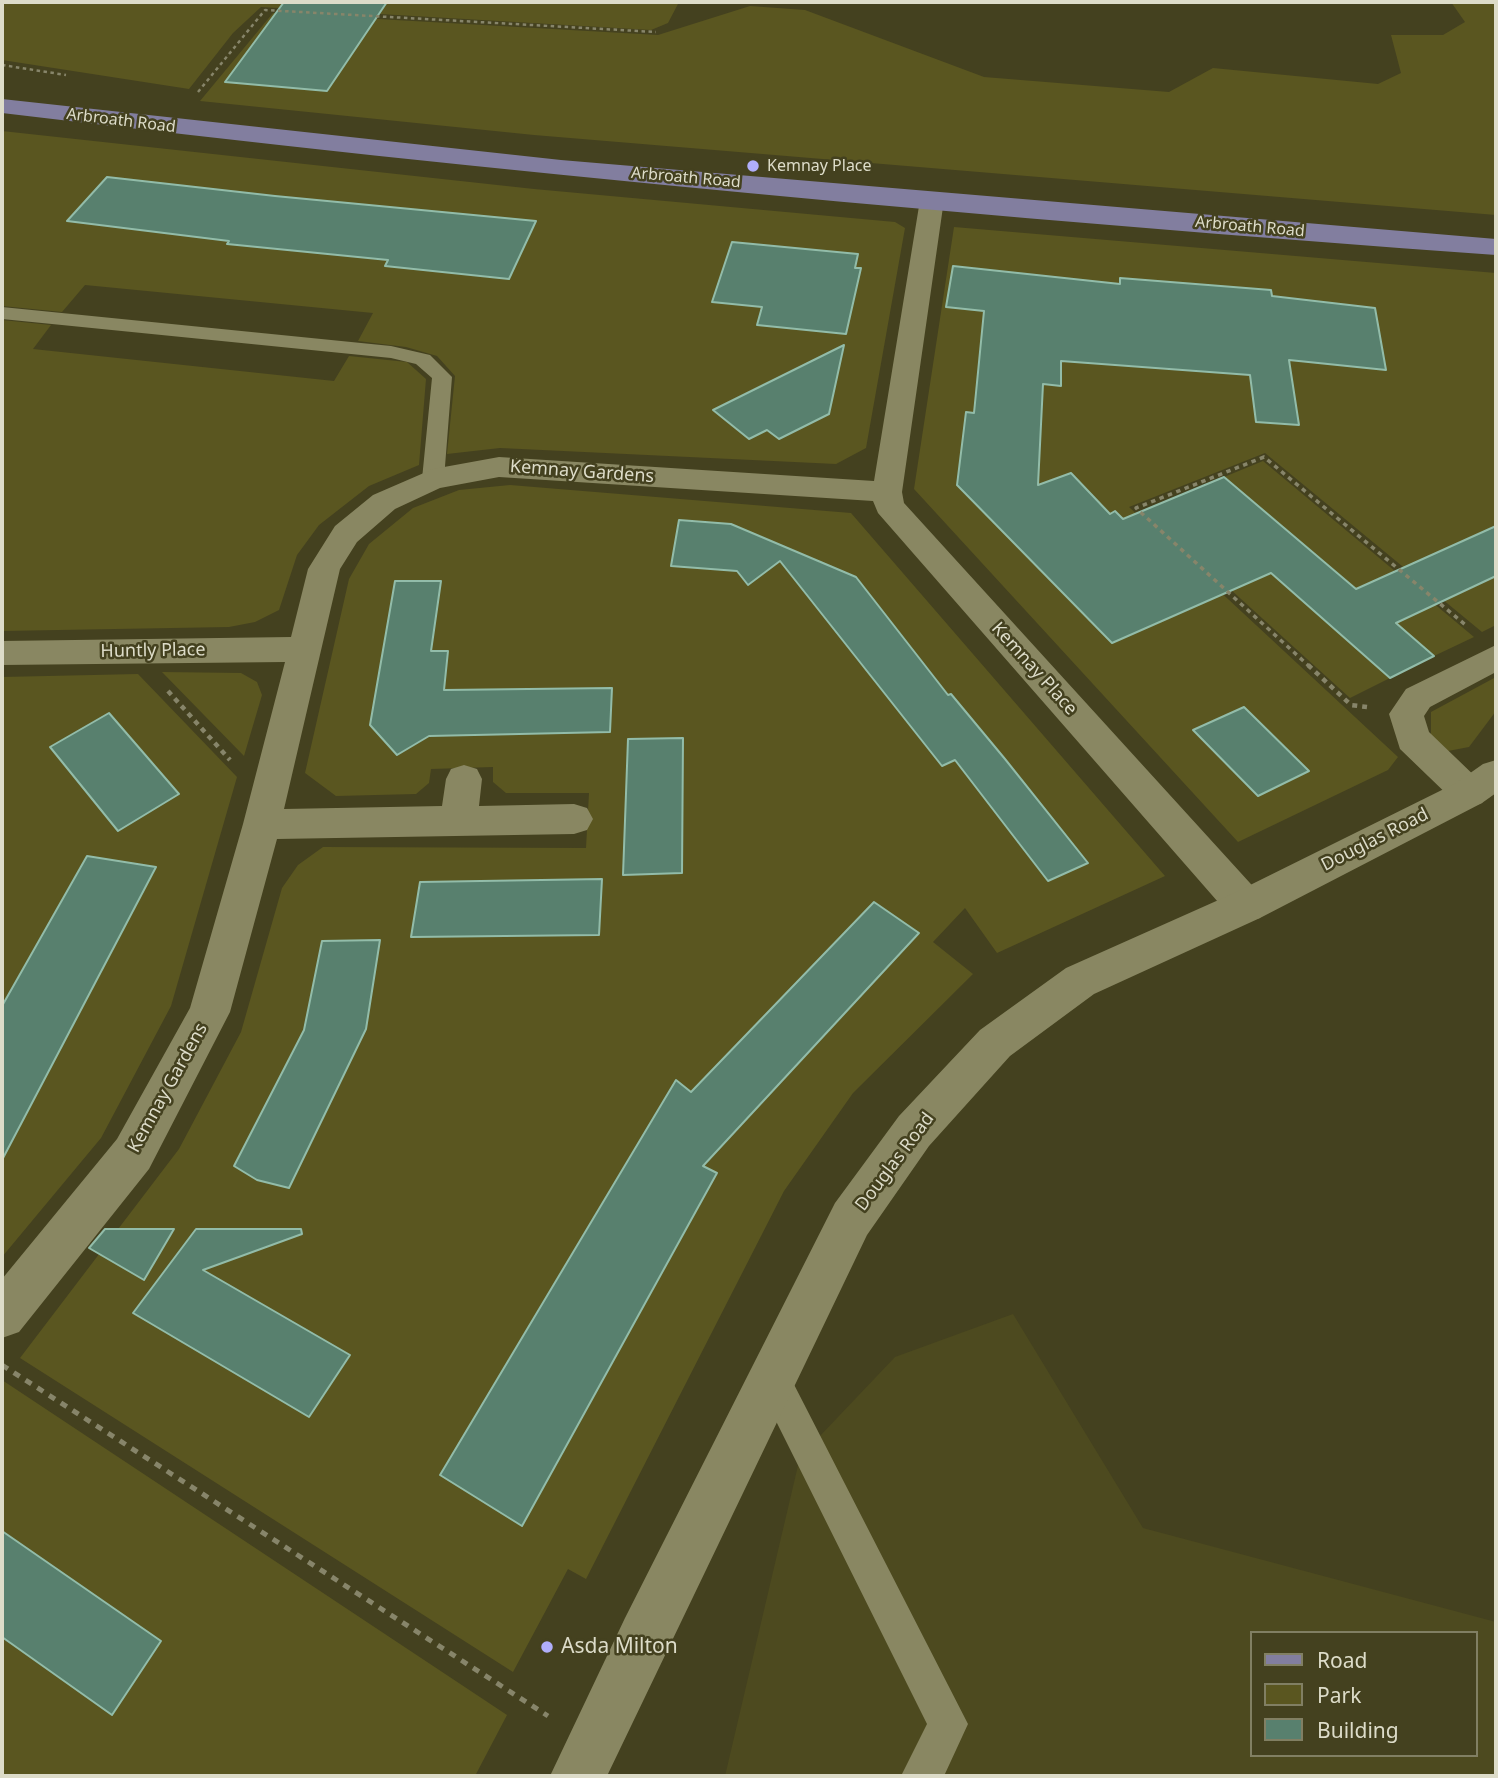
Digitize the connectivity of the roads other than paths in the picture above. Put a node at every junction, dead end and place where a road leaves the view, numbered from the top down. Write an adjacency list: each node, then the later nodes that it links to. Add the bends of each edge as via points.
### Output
1 (2, 106): 2 (main road, Arbroath Road, via 633,174)
2 (932, 200): 3 (main road, Arbroath Road); 6 (street)
3 (1496, 247)
4 (2, 313): 5 (lane, via 423,359 442,377)
5 (433, 479): 6 (street, Kemnay Gardens, via 499,467); 7 (street, Kemnay Gardens, via 384,502 346,534 324,569)
6 (887, 492): 15 (street, Kemnay Place, via 889,506)
7 (304, 649): 8 (street, Huntly Place); 14 (street, Kemnay Gardens)
8 (2, 653)
9 (1496, 657): 11 (street, Douglas Road, via 1418,698 1406,714 1413,739)
10 (464, 779): 13 (street)
11 (1483, 784): 15 (street, Douglas Road)
12 (574, 819): 13 (street)
13 (459, 821): 14 (street)
14 (262, 824): 16 (street, Kemnay Gardens, via 203,1024 133,1154)
15 (1246, 906): 17 (street, Douglas Road, via 1080,981 995,1043 914,1131 851,1219)
16 (2, 1315)
17 (772, 1377): 18 (street, Douglas Road); 19 (lane, via 948,1724)
18 (585, 1761)
19 (922, 1776)

